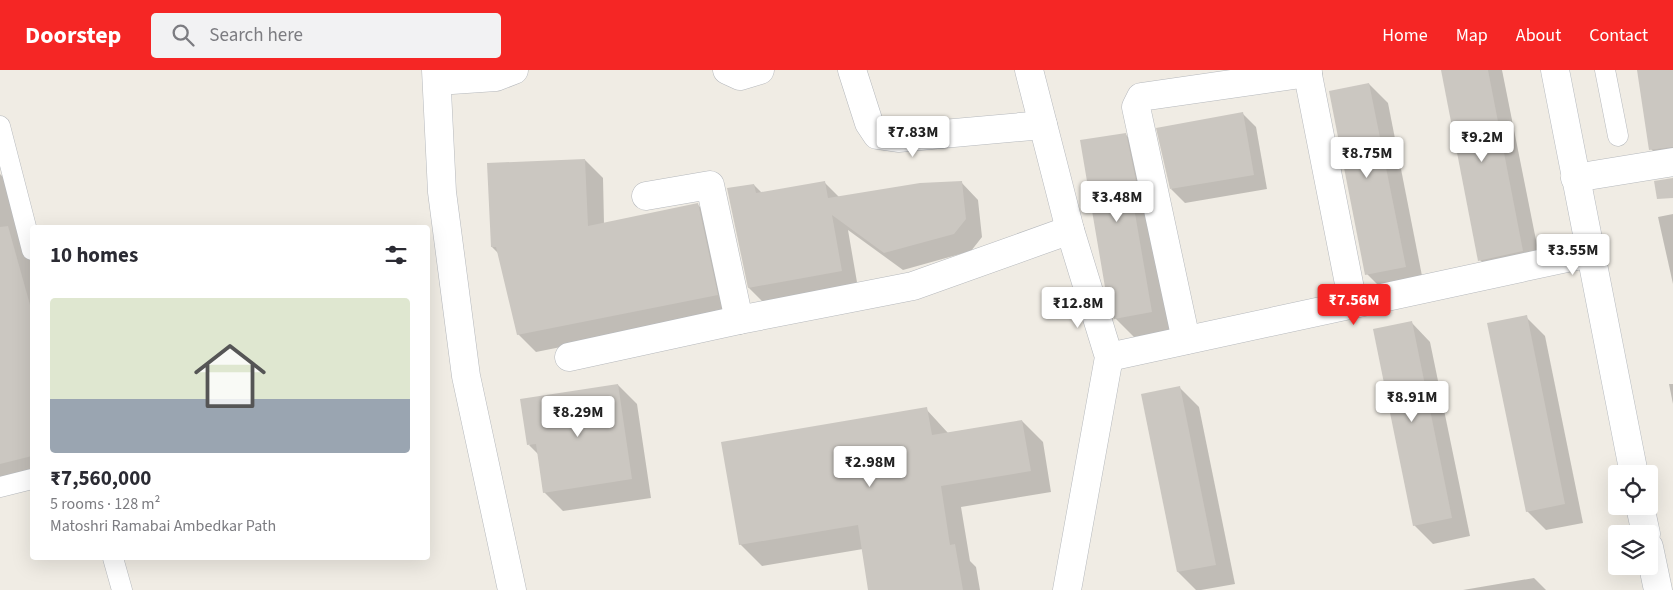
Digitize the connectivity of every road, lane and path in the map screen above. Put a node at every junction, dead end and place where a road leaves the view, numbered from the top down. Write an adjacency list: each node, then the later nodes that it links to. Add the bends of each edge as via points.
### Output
1 (514, 70): 9 (street, via 496,77)
2 (726, 70): 3 (street, via 740,76)
3 (760, 70)
4 (852, 70): 10 (street, via 869,123 877,135 898,138)
5 (1029, 70): 10 (street)
6 (1555, 70): 14 (street)
7 (1605, 70): 12 (lane)
8 (1307, 71): 19 (street); 21 (street, via 1141,97 1136,106)
9 (436, 76): 30 (street, via 442,192 466,376)
10 (1044, 125): 16 (street)
11 (0, 126): 17 (lane)
12 (1618, 136)
13 (1673, 162): 14 (street)
14 (1575, 178): 18 (street)
15 (646, 196): 20 (street, via 710,185)
16 (1070, 230): 20 (street, via 913,286); 23 (street)
17 (30, 242)
18 (1590, 253): 19 (street); 24 (street)
19 (1353, 304): 21 (street)
20 (739, 320): 22 (street)
21 (1186, 340): 23 (street)
22 (568, 357)
23 (1108, 357): 31 (street)
24 (1632, 465)
25 (30, 480): 26 (lane)
26 (0, 487)
27 (114, 560): 29 (lane)
28 (1655, 575): 32 (street)
29 (122, 590)
30 (512, 590)
31 (1067, 590)
32 (1658, 590)

